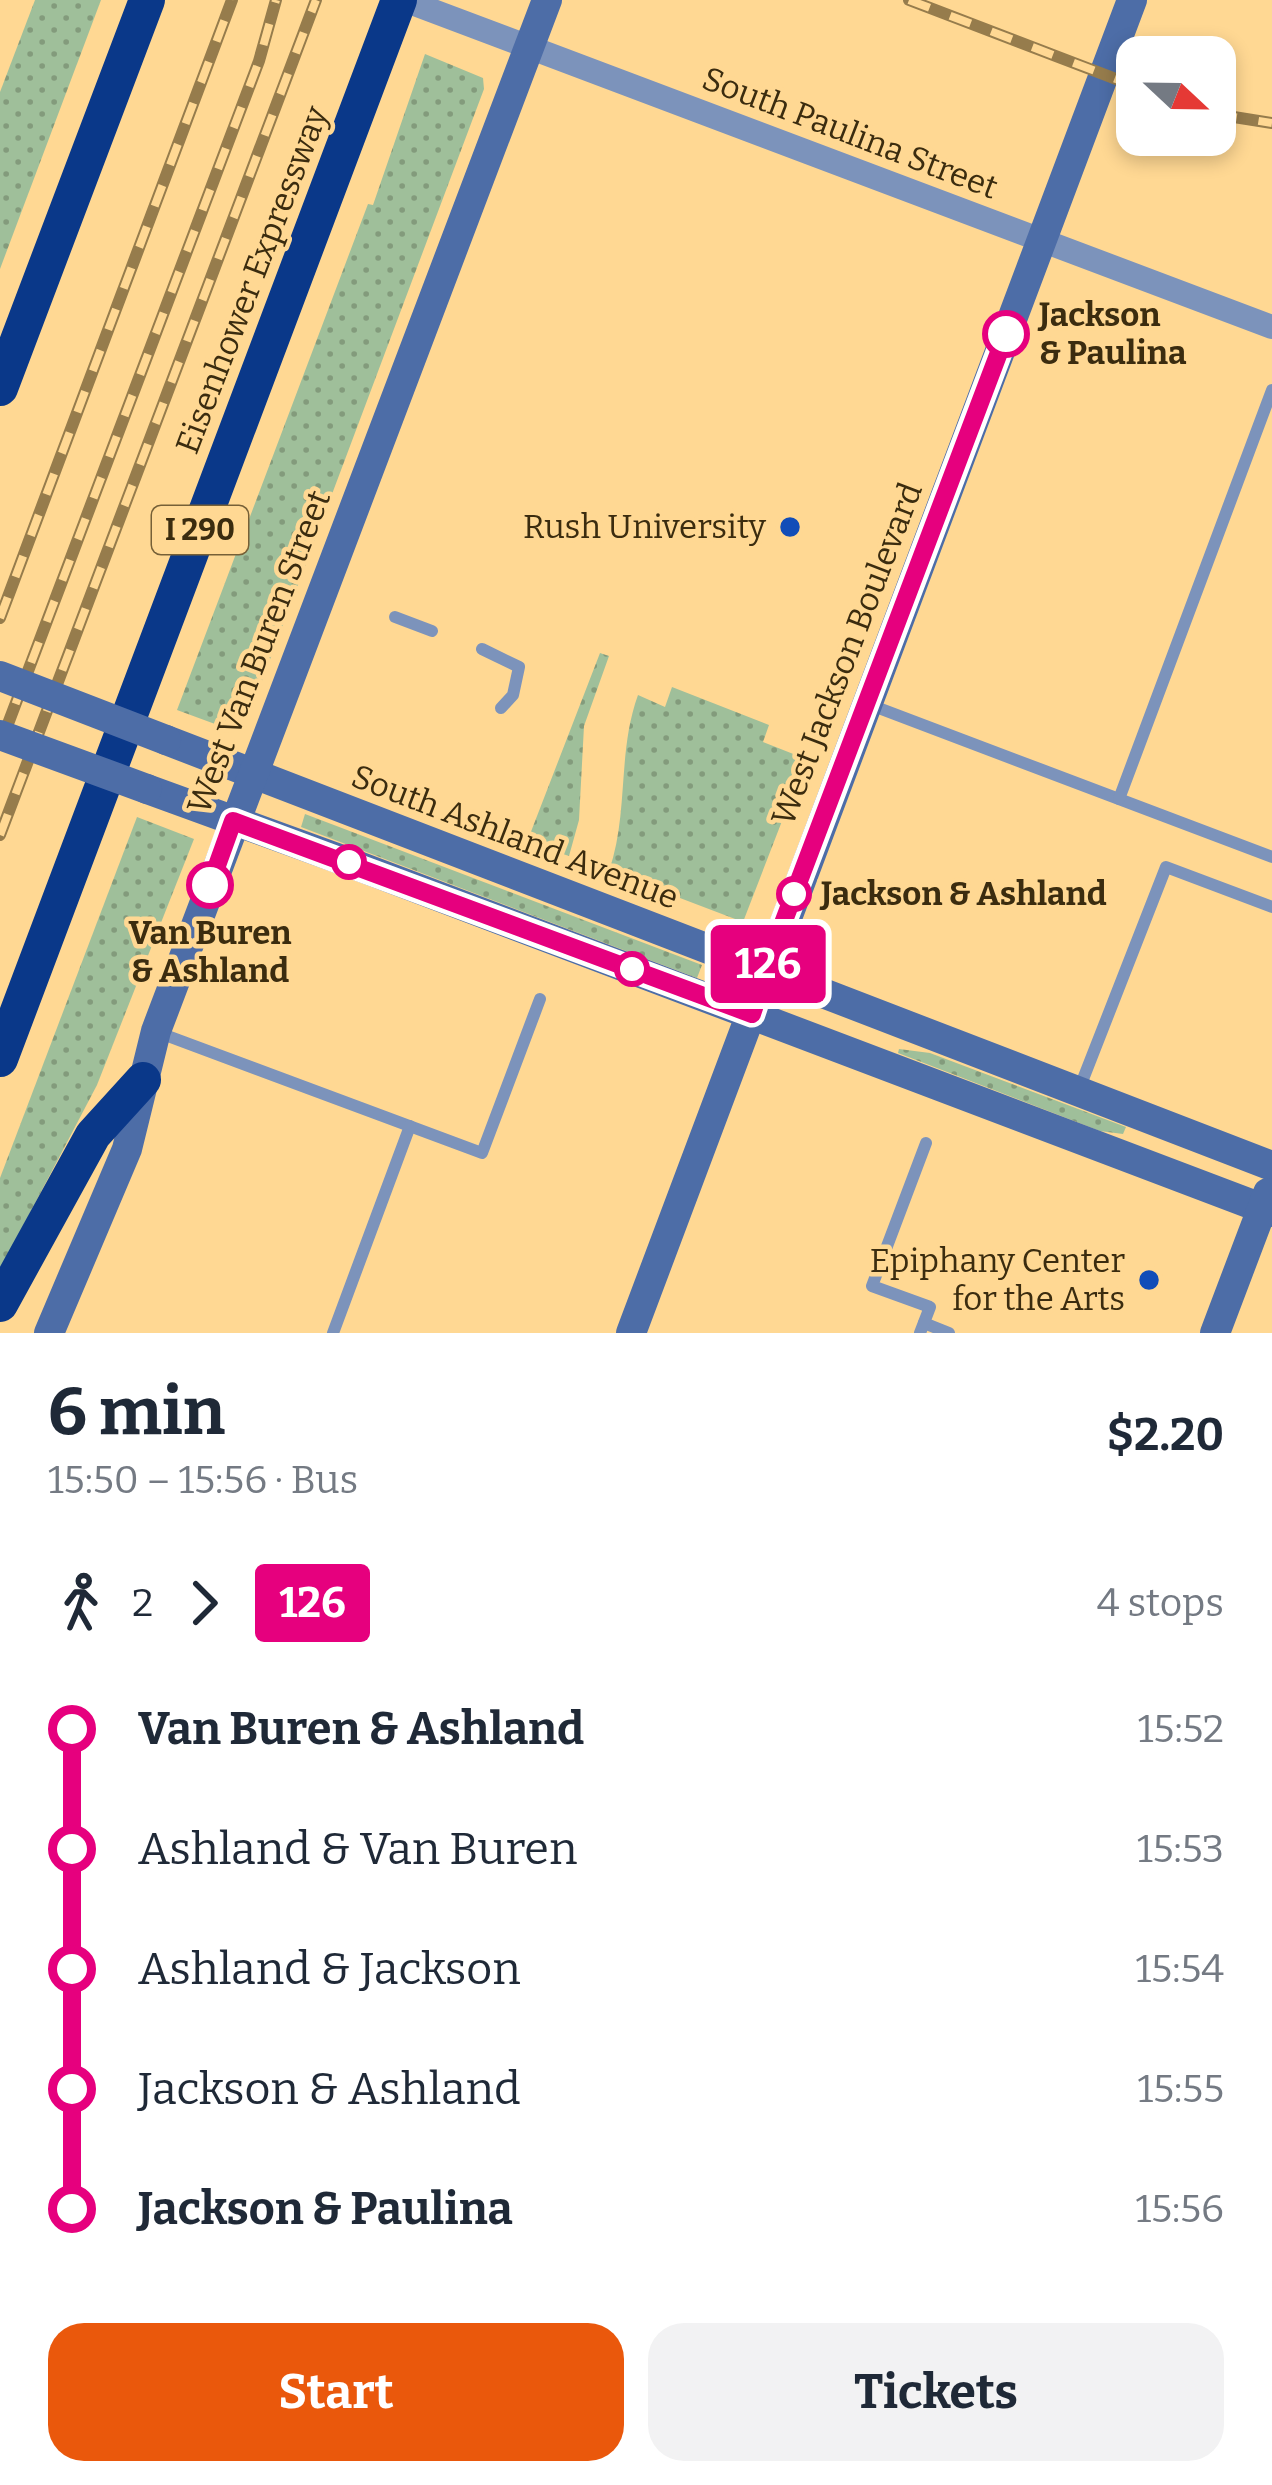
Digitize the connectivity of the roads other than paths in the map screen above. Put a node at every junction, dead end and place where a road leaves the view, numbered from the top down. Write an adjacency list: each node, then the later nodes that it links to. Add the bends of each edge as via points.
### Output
1 (147, 0): 8 (highway)
2 (402, 0): 5 (street, South Paulina Street); 26 (highway, Eisenhower Expressway / I 290)
3 (547, 0): 5 (street, West Van Buren Street)
4 (1132, 0): 6 (street, West Jackson Boulevard)
5 (529, 47): 6 (street, South Paulina Street); 17 (street, West Van Buren Street)
6 (1041, 240): 7 (street, South Paulina Street); 14 (street, West Jackson Boulevard)
7 (1272, 327)
8 (0, 388)
9 (1272, 390): 18 (lane)
10 (395, 617): 11 (lane)
11 (433, 631)
12 (482, 649): 15 (lane, via 519,667)
13 (0, 676): 17 (street, South Ashland Avenue, bridge)
14 (867, 704): 18 (lane); 22 (street, West Jackson Boulevard)
15 (501, 708)
16 (0, 735): 19 (street, bridge)
17 (251, 773): 19 (street, West Van Buren Street); 22 (street, South Ashland Avenue)
18 (1118, 799): 20 (lane)
19 (233, 821): 24 (street); 25 (street, West Van Buren Street)
20 (1272, 857)
21 (1272, 907): 28 (lane, via 1166,868)
22 (764, 973): 24 (street, West Jackson Boulevard); 28 (street, South Ashland Avenue)
23 (540, 999): 29 (lane, via 482,1153)
24 (752, 1014): 32 (street); 37 (street, West Jackson Boulevard)
25 (156, 1031): 27 (street, West Van Buren Street); 29 (lane)
26 (0, 1059)
27 (142, 1080): 33 (highway, via 93,1135); 35 (street, West Van Buren Street, via 127,1149)
28 (1078, 1093): 31 (street, South Ashland Avenue)
29 (410, 1126): 36 (lane)
30 (926, 1143): 34 (lane, via 872,1286 930,1307)
31 (1272, 1166)
32 (1268, 1200): 39 (street)
33 (0, 1304)
34 (922, 1328): 38 (lane)
35 (49, 1333)
36 (333, 1333)
37 (631, 1333)
38 (949, 1333)
39 (1214, 1333)

